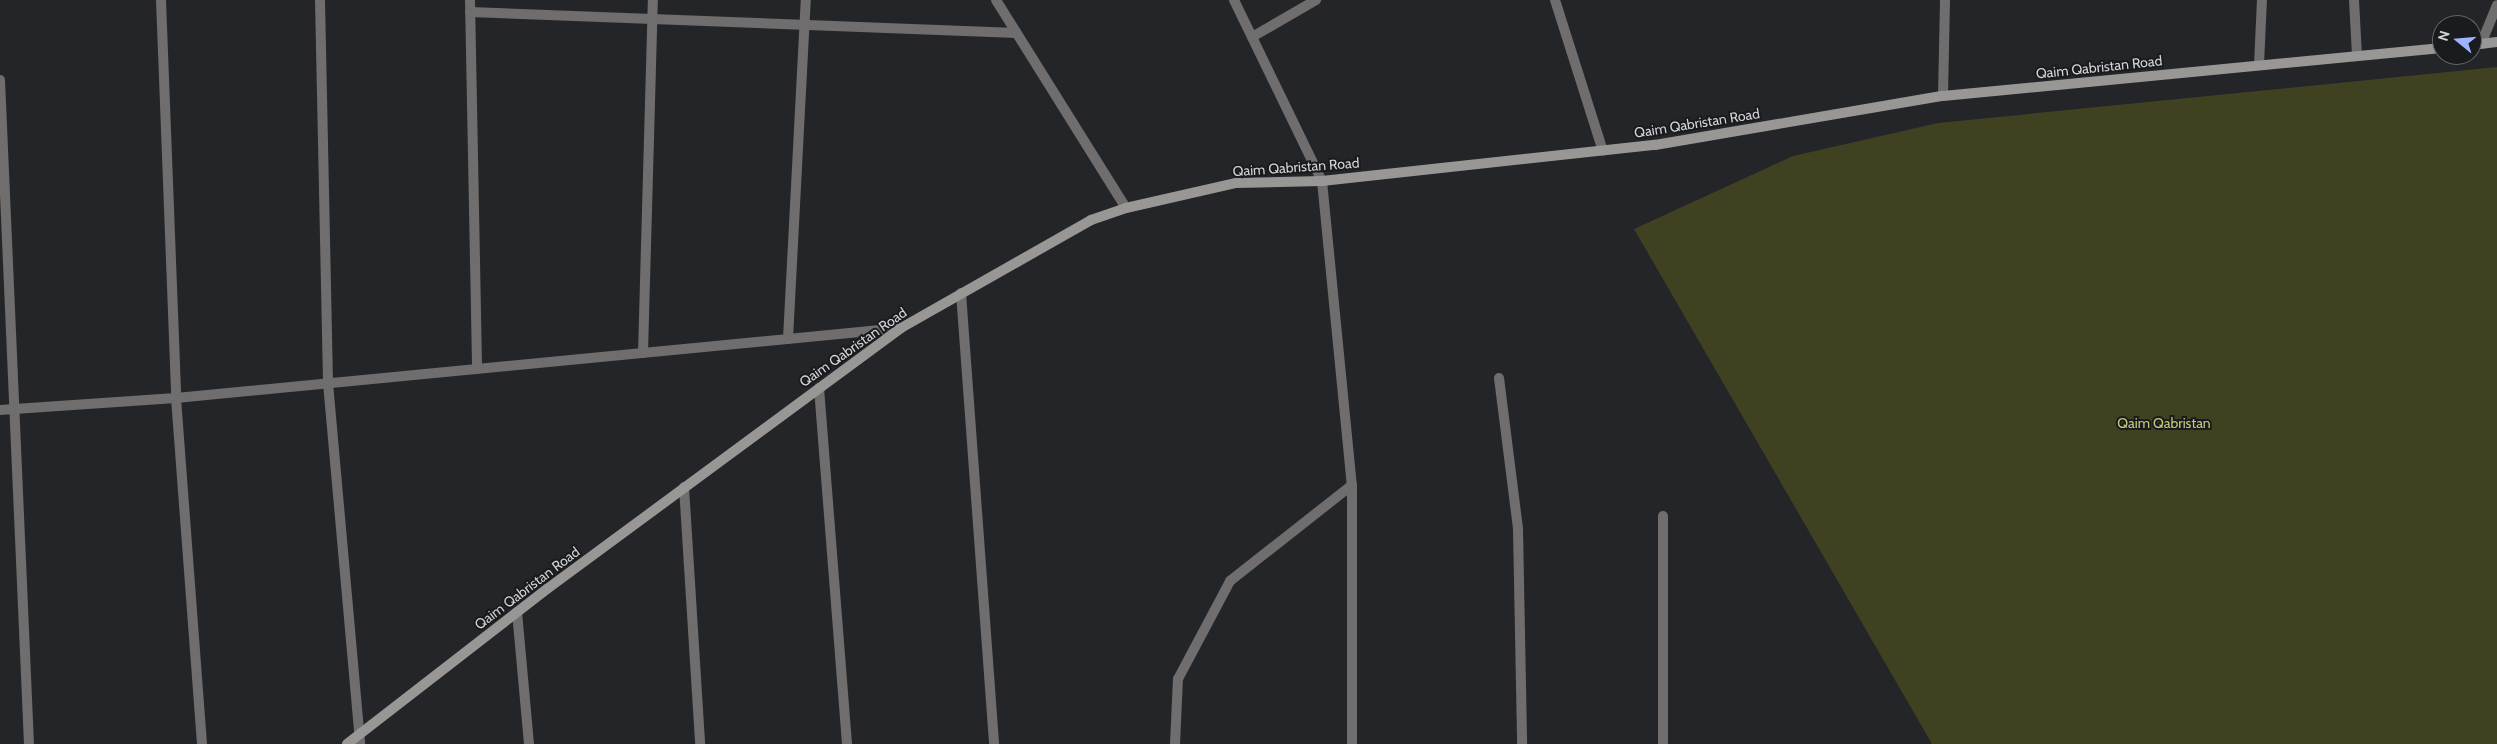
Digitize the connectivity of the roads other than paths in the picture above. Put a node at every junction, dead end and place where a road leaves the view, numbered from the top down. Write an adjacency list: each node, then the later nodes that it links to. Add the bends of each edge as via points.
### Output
1 (161, 0): 38 (street)
2 (320, 0): 36 (street)
3 (470, 0): 14 (street)
4 (653, 0): 15 (street)
5 (806, 0): 16 (street)
6 (996, 0): 17 (street)
7 (1234, 0): 19 (street)
8 (1316, 0): 19 (street)
9 (1555, 0): 27 (street)
10 (1945, 0): 26 (street)
11 (2262, 0): 24 (street)
12 (2354, 0): 23 (street)
13 (2497, 4): 18 (street)
14 (470, 12): 15 (street); 34 (street)
15 (652, 19): 16 (street); 33 (street)
16 (805, 25): 17 (street); 32 (street)
17 (1017, 33): 29 (street)
18 (2482, 33)
19 (1252, 37): 28 (street)
20 (2497, 42): 21 (street)
21 (2482, 43)
22 (2432, 49): 23 (street, Qaim Qabristan Road)
23 (2357, 56): 24 (street, Qaim Qabristan Road)
24 (2259, 65): 26 (street, Qaim Qabristan Road)
25 (0, 80): 40 (street)
26 (1942, 96): 27 (street, Qaim Qabristan Road)
27 (1603, 150): 28 (street, Qaim Qabristan Road)
28 (1322, 181): 29 (street, Qaim Qabristan Road, via 1236,183); 41 (street)
29 (1126, 208): 30 (street, Qaim Qabristan Road, via 1091,220)
30 (961, 293): 31 (street, Qaim Qabristan Road); 52 (street)
31 (901, 328): 32 (street); 37 (street, Qaim Qabristan Road)
32 (788, 338): 33 (street)
33 (643, 353): 34 (street)
34 (477, 369): 36 (street)
35 (1499, 378): 55 (street, via 1518,529)
36 (328, 383): 38 (street); 45 (street)
37 (819, 388): 42 (street, Qaim Qabristan Road); 51 (street)
38 (176, 398): 40 (street); 47 (street)
39 (0, 410): 40 (street)
40 (12, 410): 46 (street)
41 (1352, 485): 53 (street, via 1230,581 1178,679); 54 (street)
42 (684, 487): 44 (street, Qaim Qabristan Road); 50 (street)
43 (1662, 516): 56 (street)
44 (517, 612): 45 (street, Qaim Qabristan Road); 49 (street)
45 (359, 739): 48 (street, Qaim Qabristan Road)
46 (29, 744)
47 (202, 744)
48 (347, 744)
49 (529, 744)
50 (700, 744)
51 (847, 744)
52 (994, 744)
53 (1175, 744)
54 (1352, 744)
55 (1522, 744)
56 (1663, 744)

